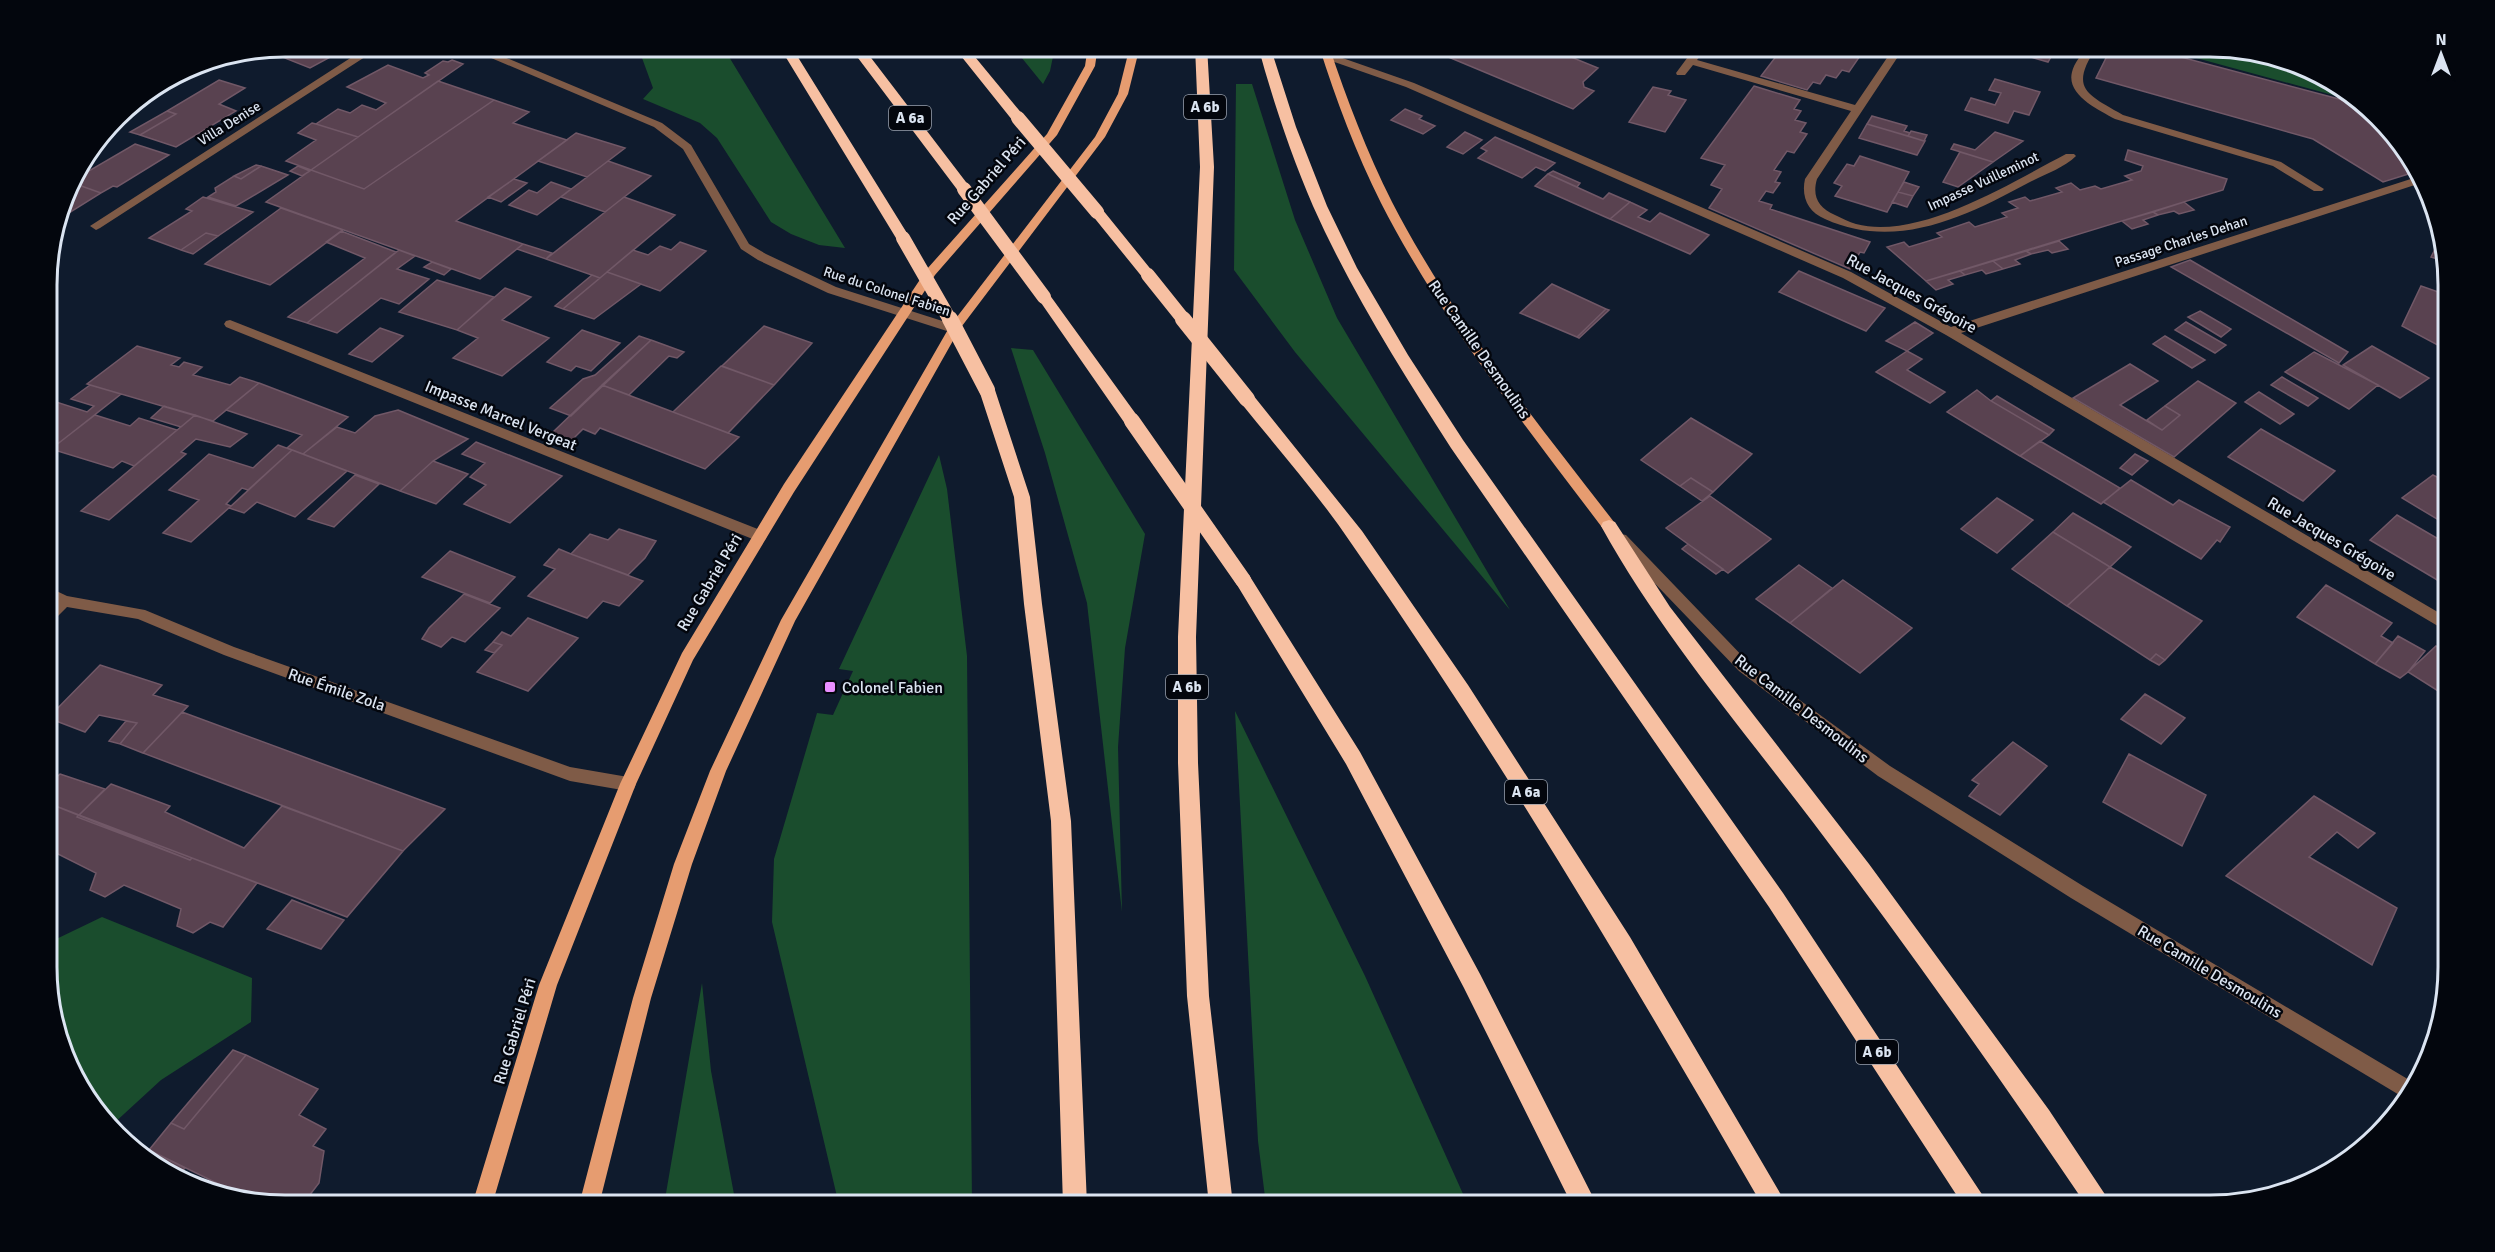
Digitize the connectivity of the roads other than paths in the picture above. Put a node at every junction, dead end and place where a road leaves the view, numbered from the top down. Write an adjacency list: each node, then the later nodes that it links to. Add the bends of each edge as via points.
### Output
1 (360, 57): 21 (street, Villa Denise)
2 (494, 57): 22 (street, Rue du Colonel Fabien, via 658,125 687,147 744,246 832,290)
3 (792, 57): 36 (highway, bridge, via 945,308 987,390 1022,497 1061,821)
4 (863, 57): 38 (highway, A 6a, bridge, via 1044,297 1243,580 1353,758)
5 (968, 57): 39 (highway, A 6a, bridge, via 1356,536 1461,690 1622,944)
6 (1091, 57): 22 (main road, Rue Gabriel Péri, via 1052,135 931,272)
7 (1134, 57): 24 (main road, via 1102,136 983,286)
8 (1202, 57): 37 (highway, A 6b, via 1207,167 1187,637 1188,763 1198,996)
9 (1268, 57): 40 (highway, A 6b, via 1321,207 1406,366 1776,900)
10 (1327, 57): 26 (main road, Rue Camille Desmoulins, via 1364,153 1415,252 1491,371)
11 (1340, 57): 25 (street, Rue Jacques Grégoire, via 1847,275)
12 (1693, 57): 15 (street)
13 (1893, 57): 17 (street, Impasse Vuilleminot)
14 (2086, 57): 20 (street, via 2076,80 2097,104 2120,117 2277,164)
15 (1690, 61): 16 (street); 17 (street)
16 (1681, 73)
17 (1859, 110): 18 (street, Impasse Vuilleminot, via 1811,179 1808,194 1815,208 1824,214 1861,228 1896,229 1933,222)
18 (2070, 156)
19 (2414, 182): 25 (street, Passage Charles Dehan)
20 (2318, 189)
21 (96, 226)
22 (903, 314): 24 (street, Rue du Colonel Fabien); 27 (main road, Rue Gabriel Péri)
23 (230, 324): 27 (street, Impasse Marcel Vergeat)
24 (954, 329): 35 (main road, via 788,620 718,771 683,864 642,998)
25 (1950, 332): 31 (street, Rue Jacques Grégoire)
26 (1609, 526): 33 (street, Rue Camille Desmoulins, via 1744,667 1884,771); 41 (highway, via 1664,612 1862,871)
27 (760, 536): 32 (main road, Rue Gabriel Péri, via 687,657)
28 (57, 598): 29 (street, Rue Émile Zola)
29 (64, 601): 30 (street); 32 (street, Rue Émile Zola, via 140,614 229,651 570,774)
30 (57, 608)
31 (2438, 620)
32 (628, 784): 34 (main road, Rue Gabriel Péri, via 548,985)
33 (2404, 1088)
34 (485, 1195)
35 (592, 1195)
36 (1075, 1195)
37 (1220, 1195)
38 (1580, 1195)
39 (1768, 1195)
40 (1970, 1195)
41 (2093, 1195)

